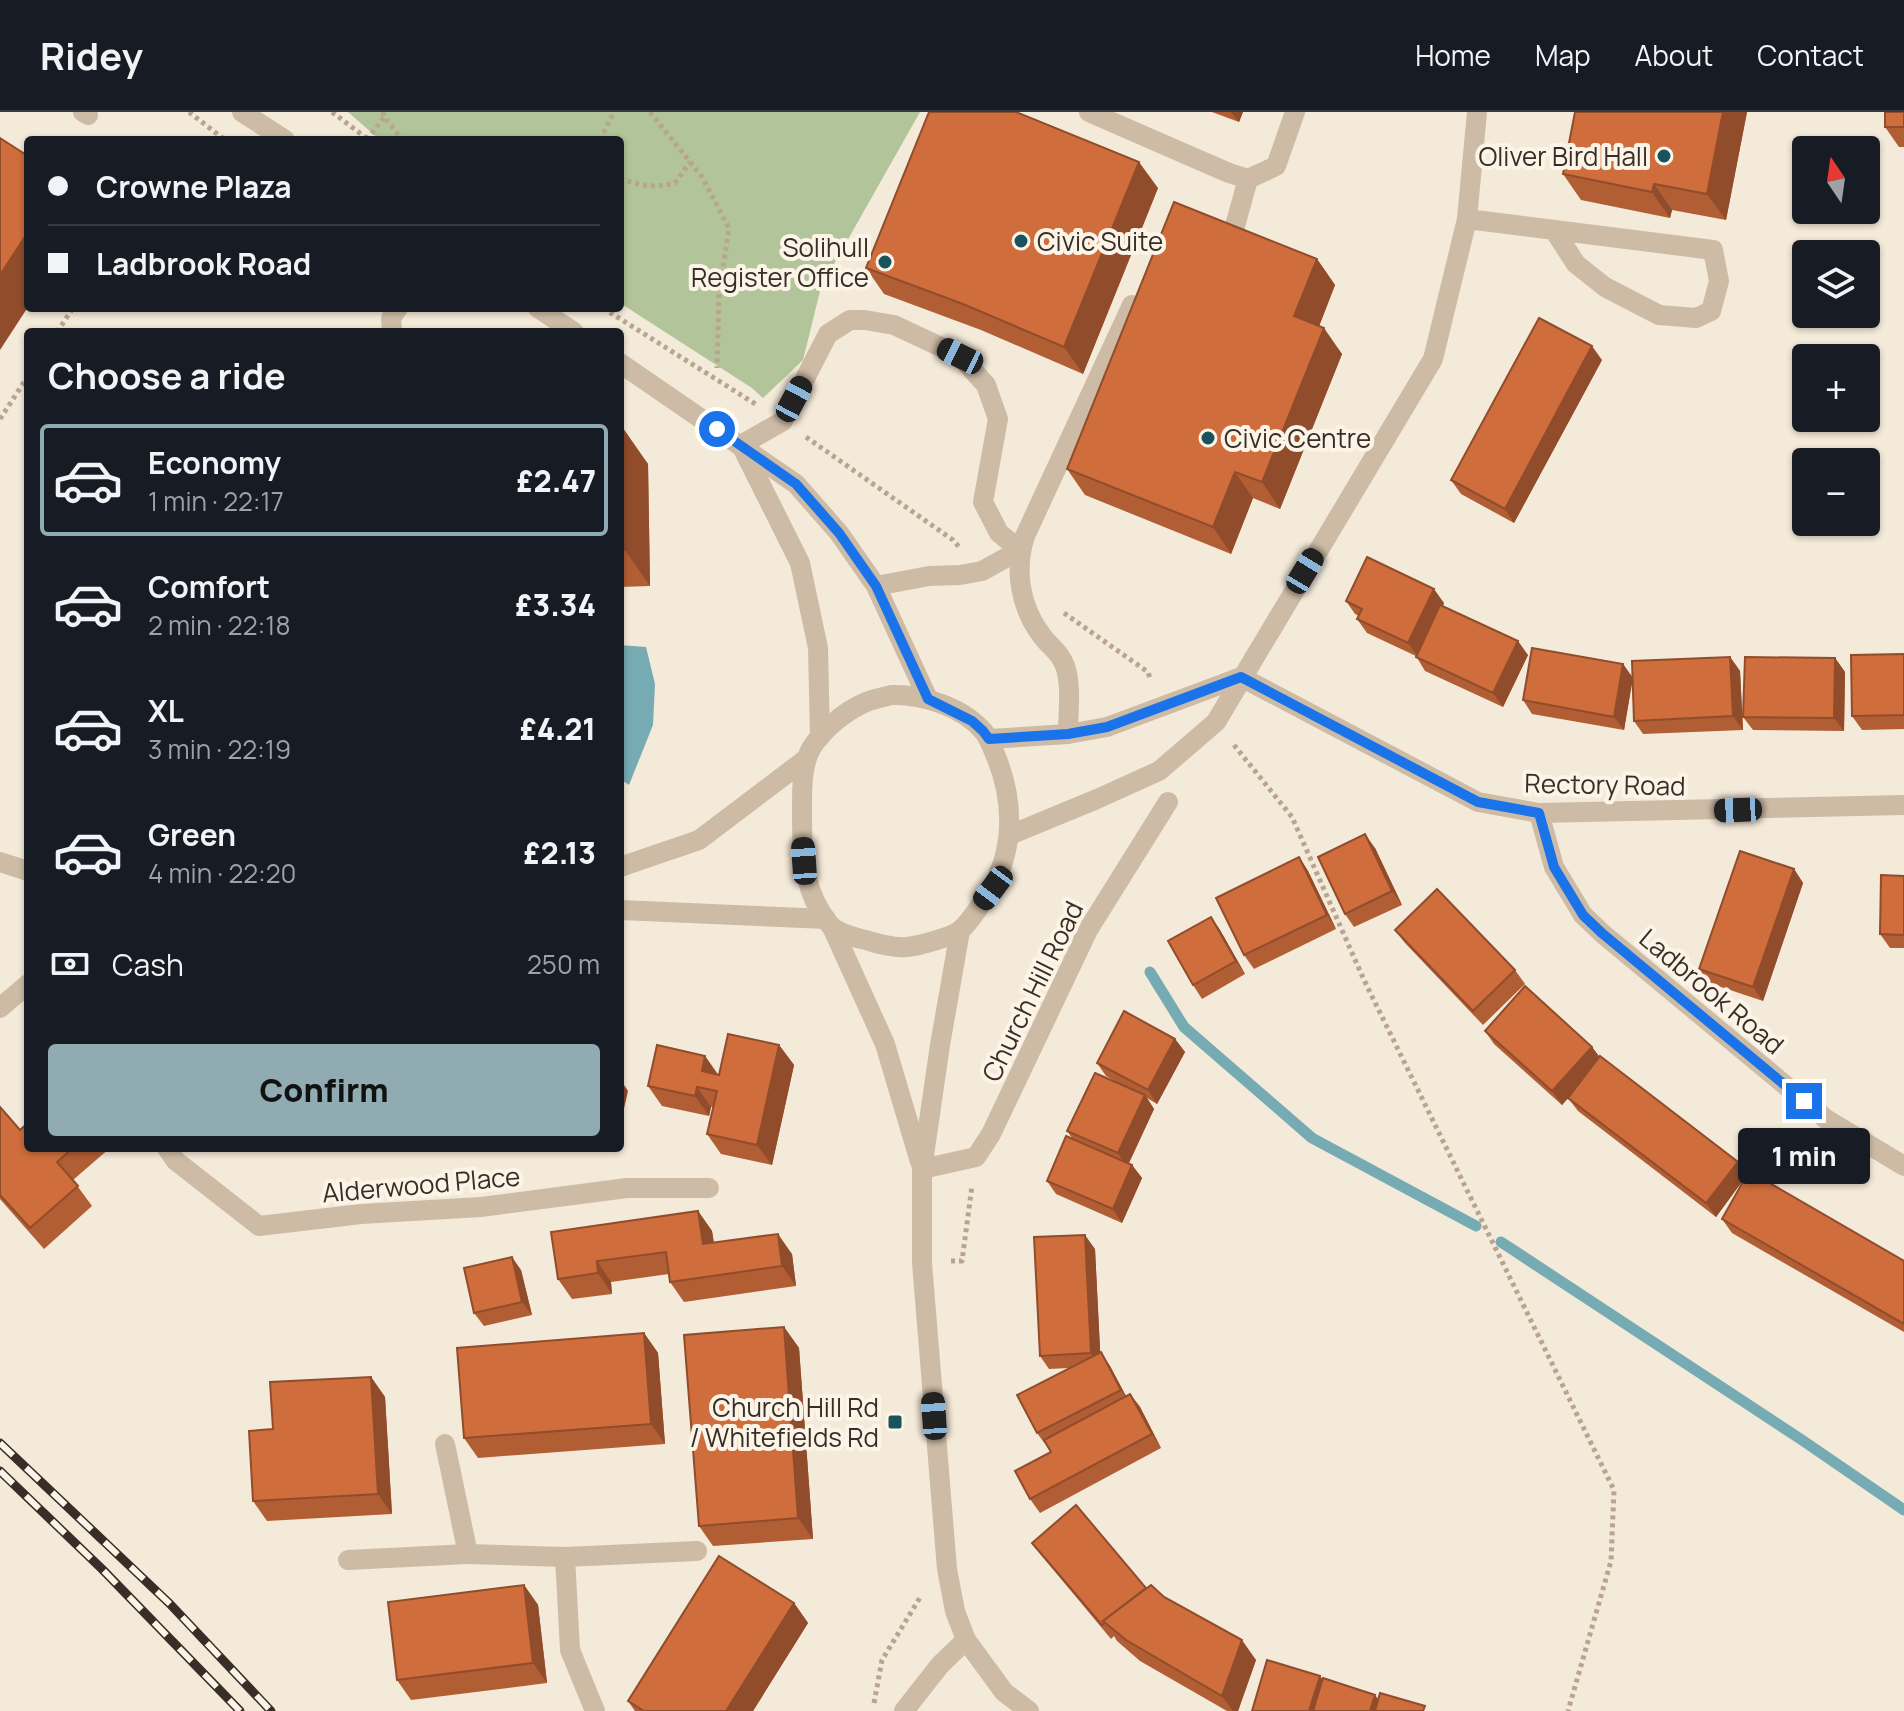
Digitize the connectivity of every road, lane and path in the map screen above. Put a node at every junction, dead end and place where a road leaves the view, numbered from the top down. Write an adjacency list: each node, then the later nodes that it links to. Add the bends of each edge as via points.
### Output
1 (189, 112): 10 (path)
2 (332, 112): 12 (path)
3 (614, 112): 15 (path)
4 (650, 112): 16 (path)
5 (1089, 112): 17 (street)
6 (1295, 112): 17 (street, via 1276,166)
7 (1477, 112): 19 (street)
8 (383, 114): 13 (path); 14 (path)
9 (252, 115): 11 (street)
10 (220, 136)
11 (280, 136)
12 (363, 136)
13 (370, 136)
14 (400, 136)
15 (602, 136)
16 (690, 162): 18 (path, via 675,183 658,187); 27 (path, via 729,228 719,294)
17 (1248, 179): 21 (street)
18 (624, 180)
19 (1467, 219): 20 (street); 36 (street, via 1433,359)
20 (1554, 230): 20 (street, via 1713,250 1719,281 1711,311 1696,318 1659,315 1605,287 1576,264)
21 (1230, 244)
22 (544, 312): 25 (street)
23 (609, 312): 30 (path)
24 (1156, 318): 32 (street, via 1132,305)
25 (568, 328)
26 (624, 366): 31 (street)
27 (717, 368)
28 (24, 382): 29 (path)
29 (0, 419)
30 (783, 421): 31 (street); 32 (street, via 828,334 850,320 894,325 960,356 986,385 998,419 983,502 999,533); 33 (path, via 953,540)
31 (741, 445): 35 (street, via 796,484); 41 (street, via 800,563 818,648)
32 (1020, 550): 33 (street); 34 (street)
33 (982, 571): 35 (street)
34 (1020, 582): 38 (path, via 1148,672); 40 (street, via 1026,612 1066,668)
35 (876, 586): 37 (street)
36 (1241, 677): 38 (street); 39 (street); 46 (street, Rectory Road, via 1478,802)
37 (928, 699): 41 (street, via 891,695 860,704); 42 (street, via 972,721)
38 (1158, 707): 40 (street, via 1107,727)
39 (1216, 722): 47 (street, via 1159,771); 69 (path, via 1292,817 1371,994 1614,1490 1611,1561)
40 (1068, 734): 42 (street)
41 (820, 737): 43 (street)
42 (989, 739): 47 (street, via 1006,786)
43 (806, 759): 49 (street, via 699,840); 52 (street, via 804,861 810,890)
44 (1168, 802): 58 (street, Church Hill Road, via 1088,930 976,1157)
45 (1904, 805): 46 (street, Rectory Road)
46 (1539, 813): 57 (street, Ladbrook Road, via 1554,867 1593,925 1826,1119)
47 (1010, 835): 53 (street, via 993,888)
48 (0, 862): 50 (street)
49 (624, 866)
50 (24, 870)
51 (624, 910): 52 (street)
52 (829, 923): 53 (street, via 859,939 906,947); 58 (street, Church Hill Road, via 885,1044)
53 (960, 931): 58 (street, Church Hill Road)
54 (24, 987): 55 (street)
55 (0, 1008)
56 (170, 1152): 59 (street, Alderwood Place, via 259,1226 627,1188)
57 (1904, 1166)
58 (922, 1169): 65 (street, Church Hill Road, via 922,1263 947,1569)
59 (709, 1188)
60 (445, 1444): 62 (street)
61 (697, 1551): 63 (street)
62 (468, 1554): 63 (street); 64 (street)
63 (565, 1557): 66 (street, via 570,1650)
64 (348, 1560)
65 (966, 1640): 67 (street); 68 (street, Church Hill Road, via 1004,1692)
66 (594, 1710)
67 (904, 1711)
68 (1029, 1711)
69 (1568, 1711)

